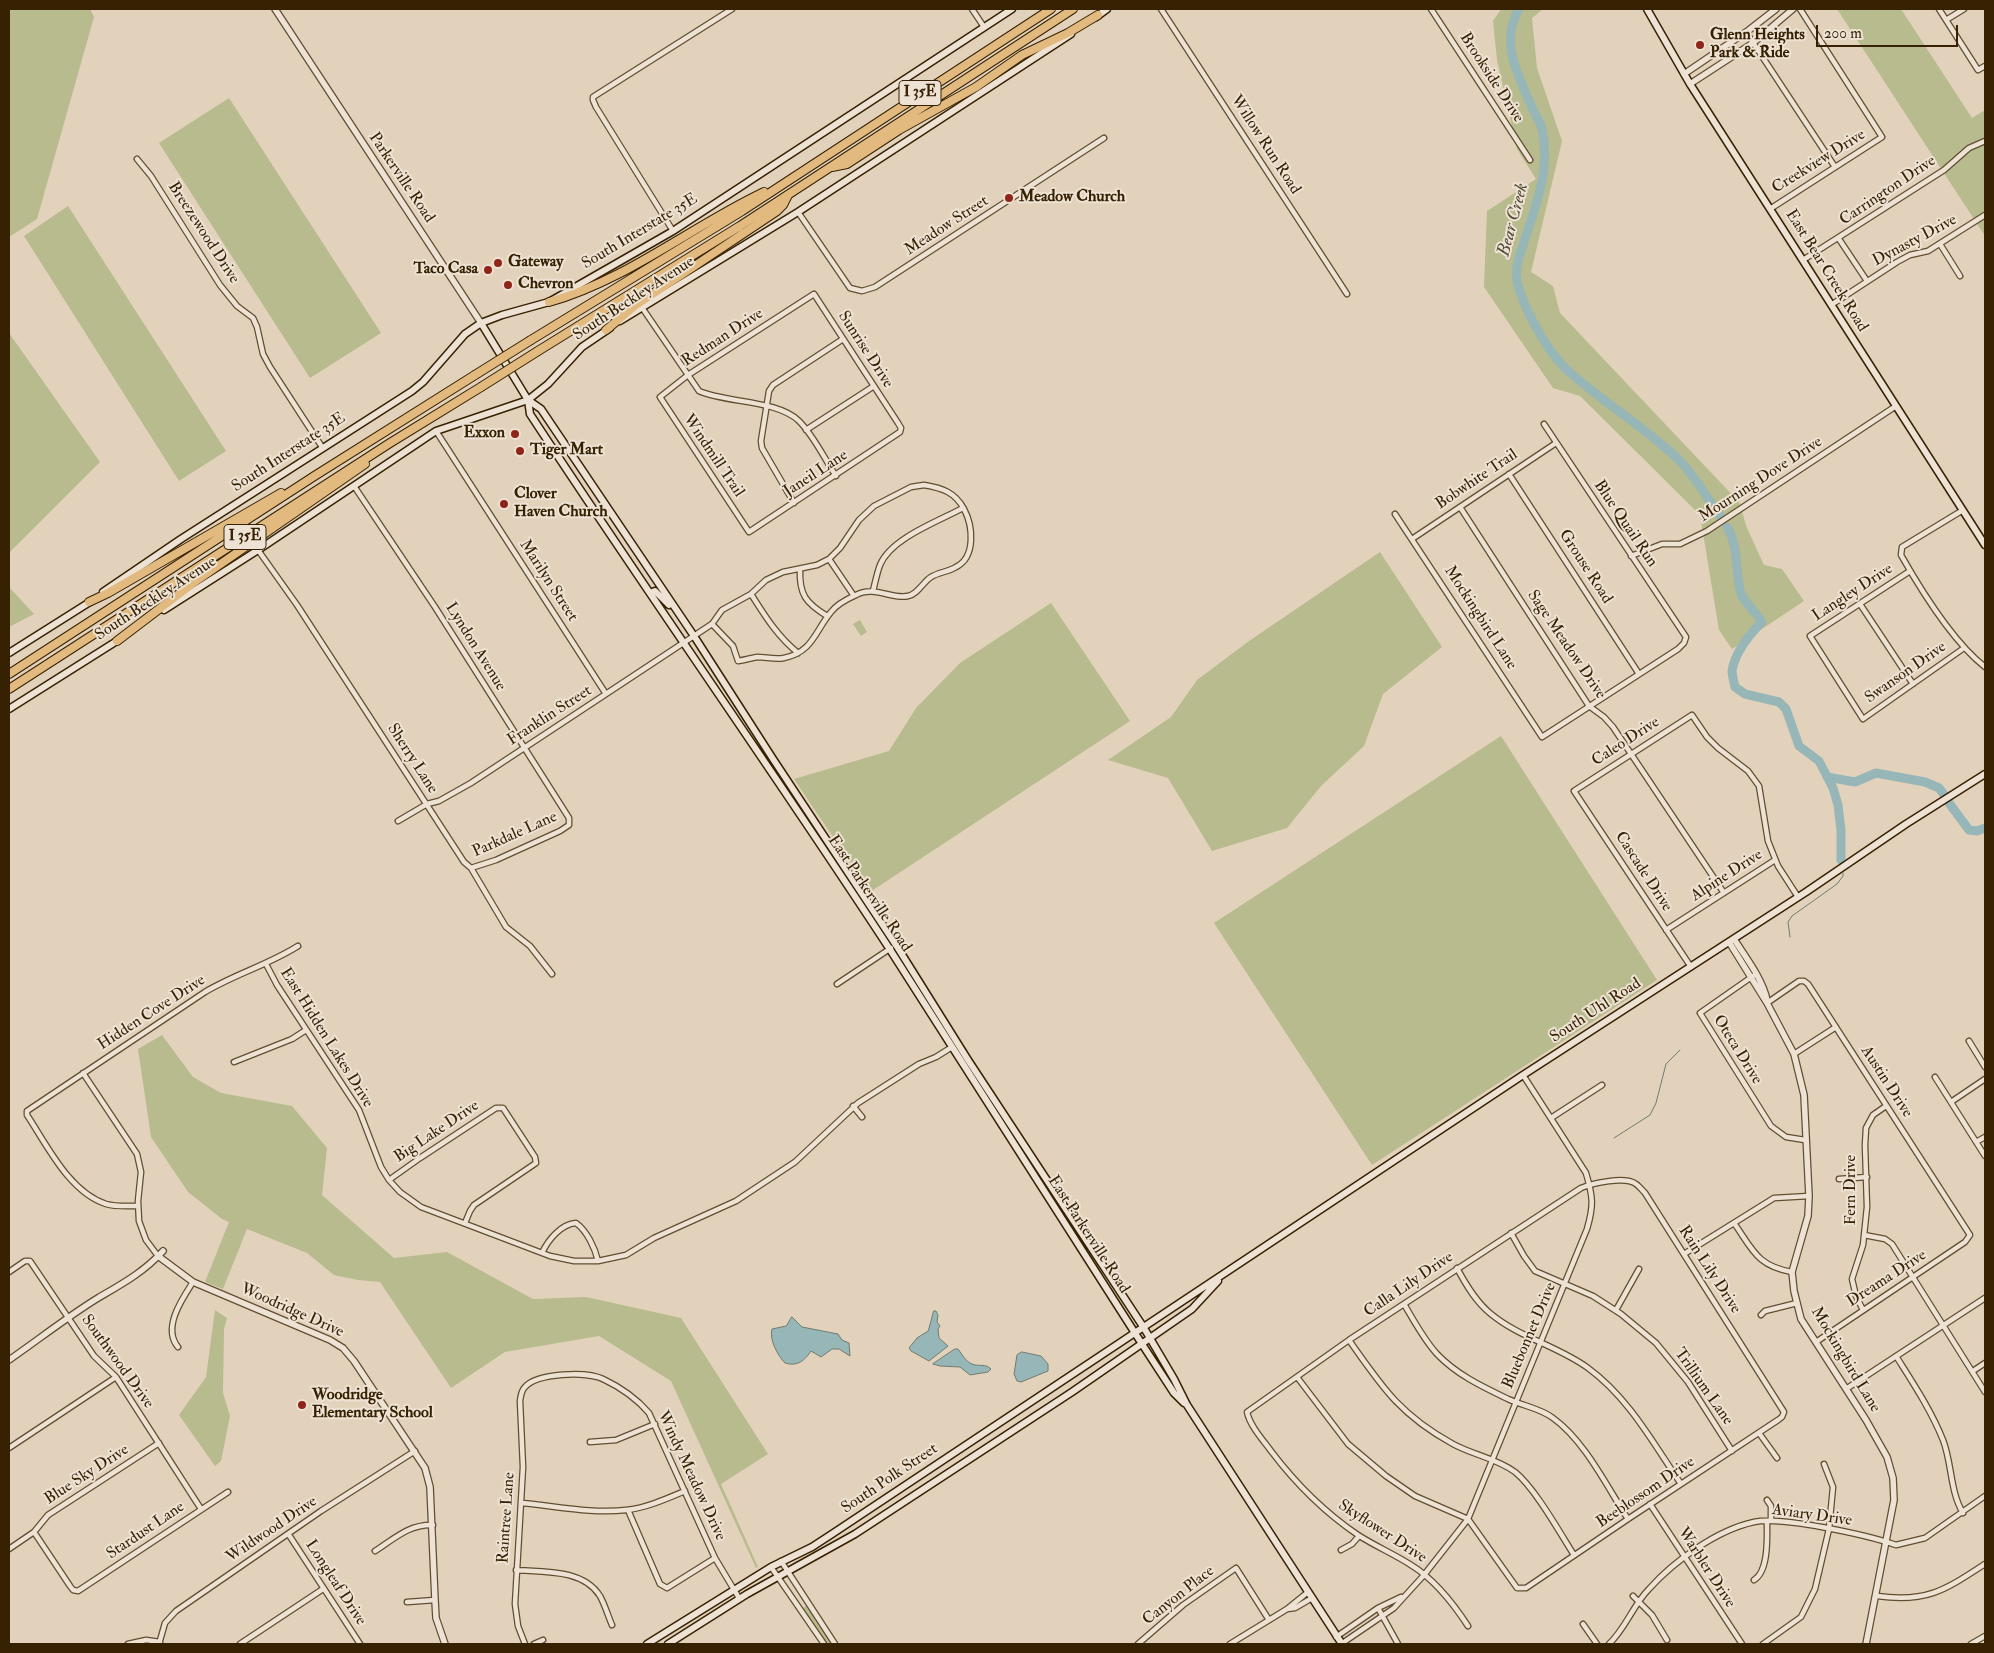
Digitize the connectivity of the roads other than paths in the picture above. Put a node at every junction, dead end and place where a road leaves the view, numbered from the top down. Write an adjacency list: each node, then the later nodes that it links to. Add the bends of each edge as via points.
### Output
1 (275, 9): 46 (street, Parkerville Road)
2 (732, 9): 35 (street, via 593,97 596,107)
3 (972, 9): 18 (street)
4 (1012, 9): 18 (main road, South Interstate 35E)
5 (1051, 9): 30 (highway, I 35E)
6 (1073, 9): 29 (highway, I 35E)
7 (1107, 9): 16 (main road, South Beckley Avenue)
8 (1161, 9): 41 (street, Willow Run Road)
9 (1431, 9): 27 (street, Brookside Drive)
10 (1647, 9): 22 (main road, East Bear Creek Road)
11 (1776, 9): 19 (street)
12 (1793, 9): 20 (street)
13 (1800, 9): 28 (street, Creekview Drive, via 1882,137)
14 (1938, 9): 17 (street)
15 (1964, 9): 17 (street)
16 (1098, 15): 29 (highway, via 1022,55 976,87 899,130 847,164); 33 (main road, South Beckley Avenue)
17 (1946, 20): 21 (street, via 1978,70)
18 (984, 27): 35 (main road, South Interstate 35E)
19 (1746, 32): 20 (street); 22 (street)
20 (1753, 43): 23 (street); 28 (street)
21 (1985, 66)
22 (1684, 74): 23 (main road, East Bear Creek Road)
23 (1690, 84): 32 (main road, East Bear Creek Road)
24 (1104, 138): 33 (street, Meadow Street, via 874,287 862,291 850,288)
25 (1985, 141): 36 (street, Carrington Drive, via 1969,148 1944,170)
26 (137, 159): 64 (street, Breezewood Drive, via 220,285 255,322 263,354)
27 (1530, 160)
28 (1835, 167): 32 (street, Creekview Drive)
29 (827, 168): 31 (highway, I 35E)
30 (791, 179): 43 (highway, via 736,206 617,274); 66 (highway, I 35E, bridge)
31 (789, 194): 47 (highway, via 777,211 636,305); 63 (highway, I 35E, bridge)
32 (1770, 209): 38 (main road, East Bear Creek Road)
33 (798, 212): 45 (main road, South Beckley Avenue)
34 (1985, 215): 37 (street, Dynasty Drive)
35 (673, 231): 43 (main road, South Interstate 35E)
36 (1839, 239): 38 (street, Carrington Drive); 40 (street)
37 (1940, 244): 39 (street); 40 (street, Dynasty Drive, via 1910,255)
38 (1803, 260): 44 (main road, East Bear Creek Road)
39 (1960, 276)
40 (1867, 282): 44 (street, Dynasty Drive)
41 (1347, 294)
42 (802, 301): 48 (street, Sunrise Drive, via 814,294); 50 (street, Redman Drive)
43 (549, 302): 46 (main road, South Interstate 35E)
44 (1831, 305): 55 (main road, East Bear Creek Road)
45 (642, 308): 47 (main road, South Beckley Avenue); 50 (street)
46 (480, 323): 49 (main road, Parkerville Road); 64 (main road, South Interstate 35E, via 465,334 412,391)
47 (606, 330): 53 (main road, South Beckley Avenue, via 576,352 548,384)
48 (843, 339): 51 (street, Sunrise Drive); 54 (street, via 773,385)
49 (505, 363): 53 (main road, East Parkerville Road)
50 (688, 375): 52 (street, Redman Drive); 54 (street, via 699,391)
51 (874, 386): 58 (street); 60 (street, Sunrise Drive, via 901,428)
52 (660, 397): 74 (street, Windmill Trail)
53 (528, 400): 57 (main road, East Parkerville Road, via 541,409); 59 (main road, South Beckley Avenue); 61 (main road, East Parkerville Road, via 530,414)
54 (766, 406): 58 (street, via 793,416); 69 (street, via 762,448)
55 (1896, 406): 72 (main road, East Bear Creek Road); 80 (street, Mourning Dove Drive, via 1707,531 1680,544 1662,544)
56 (1544, 424): 62 (street, Blue Quail Run)
57 (554, 428): 61 (main road); 76 (main road, East Parkerville Road)
58 (806, 430): 67 (street)
59 (436, 431): 68 (main road, South Beckley Avenue); 104 (street, Marilyn Street)
60 (900, 432): 67 (street, Janeil Lane)
61 (544, 435): 78 (main road, East Parkerville Road)
62 (1556, 442): 65 (street, Bobwhite Trail); 80 (street, Blue Quail Run)
63 (390, 443): 94 (highway, via 358,470 209,572); 103 (highway, I 35E)
64 (322, 447): 88 (main road, South Interstate 35E)
65 (1509, 474): 70 (street, Bobwhite Trail); 101 (street, Grouse Road)
66 (316, 475): 88 (highway, via 108,594); 100 (highway, I 35E)
67 (836, 476): 69 (street, Janeil Lane)
68 (354, 486): 79 (main road, South Beckley Avenue); 108 (street, Lyndon Avenue)
69 (794, 503): 74 (street, Janeil Lane, via 749,532)
70 (1460, 507): 75 (street, Bobwhite Trail); 105 (street, Sage Meadow Drive)
71 (963, 508): 81 (street, via 952,494 942,488 924,485 911,488 865,513); 84 (street, via 906,538 890,552 881,563); 84 (street, via 968,517 971,543 970,552 957,567 932,576 907,597)
72 (1962, 510): 77 (main road, East Bear Creek Road); 83 (street, via 1902,547 1901,555)
73 (1395, 514): 75 (street, Mockingbird Lane)
74 (746, 528)
75 (1412, 539): 105 (street, Mockingbird Lane, via 1542,737)
76 (628, 540): 78 (main road); 90 (main road, East Parkerville Road)
77 (1985, 545)
78 (618, 547): 85 (main road, East Parkerville Road)
79 (258, 550): 94 (main road, South Beckley Avenue); 112 (street, Sherry Lane)
80 (1631, 556): 101 (street, Blue Quail Run, via 1686,637 1678,649)
81 (828, 559): 82 (street, Franklin Street); 87 (street)
82 (800, 569): 86 (street, Franklin Street, via 766,580); 91 (street, via 804,596 811,606)
83 (1910, 571): 89 (street, Langley Drive); 96 (street)
84 (873, 591): 87 (street)
85 (650, 594): 90 (main road, via 658,593); 95 (main road, East Parkerville Road)
86 (751, 594): 92 (street, Franklin Street, via 722,610); 98 (street, via 771,626)
87 (854, 596): 91 (street)
88 (88, 602): 97 (main road, South Interstate 35E)
89 (1860, 604): 102 (street); 107 (street, Langley Drive, via 1810,636)
90 (681, 616): 93 (main road, East Parkerville Road)
91 (827, 616): 98 (street, via 809,646)
92 (712, 624): 93 (street, Franklin Street); 98 (street, via 733,646 738,660 783,658)
93 (694, 636): 95 (street, Franklin Street); 115 (main road, East Parkerville Road)
94 (117, 641): 106 (main road, South Beckley Avenue)
95 (684, 642): 104 (street, Franklin Street); 116 (main road, East Parkerville Road)
96 (1964, 648): 99 (street); 102 (street, Swanson Drive)
97 (9, 653)
98 (798, 653)
99 (1985, 667)
100 (9, 674)
101 (1639, 674): 105 (street)
102 (1912, 684): 107 (street, Swanson Drive)
103 (9, 689)
104 (606, 694): 108 (street, Franklin Street)
105 (1589, 706): 109 (street, Sage Meadow Drive, via 1614,727)
106 (9, 709)
107 (1862, 718)
108 (525, 747): 112 (street, Franklin Street, via 471,783); 114 (street, Lyndon Avenue, via 564,809)
109 (1632, 754): 111 (street, Caleo Drive); 117 (street, Caleo Drive, via 1692,715 1706,737 1748,771 1759,786 1768,841); 119 (street, Sage Meadow Drive)
110 (1985, 774): 120 (main road, South Uhl Road)
111 (1574, 790): 121 (street, Cascade Drive)
112 (427, 804): 113 (street, Franklin Street); 118 (street, Sherry Lane)
113 (398, 821)
114 (569, 825): 118 (street, Parkdale Lane, via 535,843)
115 (830, 842): 116 (main road); 123 (main road, East Parkerville Road)
116 (821, 847): 125 (main road, East Parkerville Road)
117 (1775, 860): 119 (street, Alpine Drive); 120 (street)
118 (471, 868): 128 (street, Sherry Lane, via 506,927 530,946)
119 (1724, 893): 121 (street, Alpine Drive)
120 (1798, 897): 122 (main road, South Uhl Road)
121 (1666, 930): 127 (street, Cascade Drive)
122 (1731, 941): 127 (main road, South Uhl Road); 129 (street, Mockingbird Lane)
123 (896, 945): 125 (street); 135 (main road, East Parkerville Road)
124 (298, 946): 126 (street, Hidden Cove Drive)
125 (889, 949): 130 (street); 135 (main road, East Parkerville Road)
126 (266, 964): 133 (street, East Hidden Lakes Drive); 139 (street, Hidden Cove Drive, via 205,992)
127 (1691, 967): 140 (main road, South Uhl Road)
128 (552, 974)
129 (1754, 976): 131 (street, Mockingbird Lane); 152 (street, Oteca Drive, via 1700,1013 1771,1126 1786,1137)
130 (837, 984)
131 (1767, 1002): 132 (street, Austin Drive, via 1804,981); 136 (street, Mockingbird Lane)
132 (1836, 1027): 136 (street); 148 (street, Austin Drive)
133 (306, 1030): 137 (street, via 292,1039); 158 (street, East Hidden Lakes Drive, via 359,1110)
134 (1969, 1041): 138 (street)
135 (955, 1044): 144 (main road, East Parkerville Road); 145 (main road, East Parkerville Road); 147 (street, East Hidden Lakes Drive)
136 (1794, 1054): 152 (street, Mockingbird Lane, via 1804,1095)
137 (234, 1062)
138 (1985, 1067)
139 (83, 1073): 162 (street, Woodridge Drive, via 137,1154 141,1172); 162 (street, Hidden Cove Drive, via 27,1112 67,1175 80,1189 107,1204)
140 (1523, 1075): 150 (street, Bluebonnet Drive); 176 (main road, South Uhl Road)
141 (1935, 1077): 146 (street)
142 (1985, 1080): 146 (street)
143 (1602, 1084): 150 (street)
144 (991, 1092): 145 (main road); 155 (main road, East Parkerville Road)
145 (984, 1097): 159 (main road, East Parkerville Road)
146 (1950, 1102): 153 (street)
147 (854, 1106): 149 (street); 171 (street, East Hidden Lakes Drive, via 795,1162 741,1198 626,1254)
148 (1886, 1106): 156 (street, Fern Drive, via 1873,1115 1866,1128); 167 (street, Austin Drive)
149 (862, 1117)
150 (1551, 1118): 160 (street, Bluebonnet Drive, via 1586,1173)
151 (1985, 1137): 153 (street)
152 (1806, 1140): 161 (street, Mockingbird Lane)
153 (1976, 1142): 154 (street)
154 (1985, 1156)
155 (1046, 1177): 159 (main road); 188 (main road, East Parkerville Road)
156 (1867, 1177): 157 (street); 166 (street, Fern Drive, via 1868,1208)
157 (1838, 1178)
158 (389, 1180): 163 (street, East Hidden Lakes Drive, via 415,1204); 163 (street, Big Lake Drive, via 500,1107 537,1161 474,1205)
159 (1038, 1182): 189 (main road, East Parkerville Road)
160 (1590, 1185): 165 (street, Calla Lily Drive); 170 (street, Rain Lily Drive, via 1627,1180 1637,1184); 179 (street, Bluebonnet Drive, via 1593,1207)
161 (1808, 1196): 164 (street, via 1774,1198); 175 (street, Mockingbird Lane, via 1808,1216)
162 (138, 1206): 168 (street, Woodridge Drive, via 143,1236)
163 (465, 1223): 169 (street, East Hidden Lakes Drive)
164 (1734, 1223): 170 (street); 175 (street, via 1758,1258 1776,1269)
165 (1511, 1233): 172 (street, Calla Lily Drive); 179 (street, Trillium Lane, via 1535,1271)
166 (1864, 1235): 177 (street, via 1885,1239 1892,1244); 184 (street, Fern Drive, via 1852,1279)
167 (1970, 1235): 177 (street, Dreama Drive, via 1966,1242)
168 (160, 1253): 178 (street, Woodridge Drive); 186 (street, via 140,1273)
169 (542, 1253): 171 (street, East Hidden Lakes Drive, via 566,1260); 171 (street, via 554,1235 576,1223 594,1248)
170 (1684, 1254): 208 (street, Rain Lily Drive)
171 (598, 1261)
172 (1457, 1268): 182 (street, Calla Lily Drive); 192 (street, via 1470,1291 1489,1313 1507,1326)
173 (1639, 1269): 183 (street)
174 (9, 1272): 186 (street, Southwood Drive, via 30,1261)
175 (1792, 1272): 181 (street, Mockingbird Lane)
176 (1224, 1274): 188 (main road, South Uhl Road); 190 (main road, South Uhl Road, via 1192,1309)
177 (1912, 1278): 184 (street, Dreama Drive); 187 (street)
178 (192, 1282): 195 (street, via 174,1319 174,1340); 214 (street, Woodridge Drive, via 338,1344 354,1361)
179 (1566, 1284): 183 (street, Trillium Lane); 192 (street, Bluebonnet Drive)
180 (1985, 1298): 187 (street)
181 (1797, 1302): 185 (street); 193 (street, Mockingbird Lane, via 1801,1320)
182 (1404, 1304): 191 (street, Calla Lily Drive); 205 (street, via 1427,1342 1452,1368 1478,1385)
183 (1616, 1310): 215 (street, Trillium Lane, via 1671,1360)
184 (1863, 1310): 193 (street, Dreama Drive)
185 (1761, 1315)
186 (69, 1318): 197 (street); 200 (street, Southwood Drive, via 94,1356)
187 (1944, 1325): 196 (street); 199 (street)
188 (1144, 1328): 189 (main road, South Polk Street); 190 (main road, East Parkerville Road)
189 (1135, 1334): 194 (main road, East Parkerville Road); 244 (main road, South Polk Street, via 812,1547)
190 (1150, 1339): 194 (main road, South Polk Street); 206 (main road, East Parkerville Road)
191 (1349, 1340): 201 (street, Calla Lily Drive); 217 (street, via 1386,1392 1408,1415 1455,1445)
192 (1541, 1341): 205 (street, Bluebonnet Drive); 219 (street, via 1587,1367 1631,1409)
193 (1816, 1342): 202 (street, Mockingbird Lane)
194 (1142, 1344): 206 (main road, East Parkerville Road, via 1174,1393); 248 (main road, South Polk Street, via 858,1532)
195 (178, 1347)
196 (1896, 1356): 202 (street); 228 (street, via 1927,1405 1943,1441 1957,1503)
197 (9, 1360)
198 (1985, 1363): 199 (street)
199 (1973, 1370): 203 (street)
200 (116, 1377): 212 (street, Southwood Drive); 213 (street)
201 (1297, 1377): 207 (street, Calla Lily Drive); 229 (street, via 1348,1444 1386,1476 1415,1496)
202 (1846, 1388): 237 (street, Mockingbird Lane, via 1887,1457 1894,1500)
203 (1985, 1392)
204 (521, 1393): 209 (street, Windy Meadow Drive, via 526,1386 549,1377 583,1373 616,1386 639,1402); 224 (street, Raintree Lane)
205 (1516, 1402): 217 (street, Bluebonnet Drive); 230 (street, via 1541,1410 1555,1419 1585,1452)
206 (1187, 1405): 254 (main road, East Parkerville Road)
207 (1247, 1412): 236 (street, Skyflower Drive, via 1292,1479)
208 (1784, 1412): 210 (street, Beeblossom Drive, via 1782,1417)
209 (655, 1424): 211 (street, via 616,1440); 220 (street, Windy Meadow Drive)
210 (1759, 1433): 215 (street, Beeblossom Drive); 216 (street)
211 (590, 1442)
212 (159, 1443): 226 (street, Southwood Drive); 234 (street, Blue Sky Drive, via 48,1515)
213 (9, 1448)
214 (415, 1451): 232 (street, Woodridge Drive, via 425,1468 430,1487); 235 (street, Wildwood Drive)
215 (1732, 1451): 219 (street, Beeblossom Drive)
216 (1777, 1458)
217 (1493, 1460): 229 (street, Bluebonnet Drive); 241 (street, via 1524,1480)
218 (1824, 1464): 233 (street, via 1833,1488)
219 (1681, 1484): 225 (street, Beeblossom Drive)
220 (685, 1491): 227 (street); 242 (street, Windy Meadow Drive)
221 (228, 1492): 226 (street, Stardust Lane)
222 (1985, 1496): 228 (street, Aviary Drive)
223 (1767, 1500): 231 (street, via 1771,1506)
224 (522, 1503): 227 (street); 247 (street, Raintree Lane)
225 (1650, 1504): 230 (street, Beeblossom Drive); 243 (street, Warbler Drive)
226 (201, 1509): 234 (street, Stardust Lane, via 78,1591 70,1586)
227 (628, 1510): 242 (street, via 664,1587)
228 (1963, 1513): 237 (street, Aviary Drive, via 1919,1540 1896,1544)
229 (1468, 1519): 241 (street, Beeblossom Drive, via 1517,1588 1526,1588); 249 (street, Bluebonnet Drive)
230 (1628, 1519): 241 (street, Beeblossom Drive)
231 (1769, 1522): 233 (street, Aviary Drive); 243 (street, Aviary Drive, via 1755,1522 1711,1540); 251 (street, via 1762,1570)
232 (433, 1525): 240 (street, via 409,1529); 259 (street, Woodridge Drive)
233 (1829, 1529): 237 (street, Aviary Drive); 293 (street, via 1816,1589 1808,1606 1801,1617)
234 (34, 1532): 238 (street, Blue Sky Drive)
235 (289, 1535): 252 (street, Longleaf Drive); 275 (street, Wildwood Drive, via 176,1611 165,1623)
236 (1359, 1536): 239 (street); 249 (street, Skyflower Drive)
237 (1887, 1542): 256 (street, Mockingbird Lane)
238 (9, 1549)
239 (1341, 1550)
240 (375, 1551)
241 (1574, 1556)
242 (715, 1558): 253 (street, Windy Meadow Drive)
243 (1685, 1558): 262 (street, Aviary Drive, via 1662,1576); 292 (street, Warbler Drive)
244 (781, 1561): 246 (main road, South Polk Street); 248 (street)
245 (1985, 1564): 256 (street, via 1943,1590 1925,1596 1898,1599)
246 (770, 1567): 250 (street); 253 (main road, South Polk Street)
247 (516, 1570): 268 (street, via 585,1580 600,1596); 280 (street, Raintree Lane, via 516,1611)
248 (788, 1572): 250 (main road, South Polk Street); 260 (street)
249 (1424, 1575): 257 (street, Bluebonnet Drive); 269 (street, Skyflower Drive, via 1446,1596)
250 (777, 1578): 258 (main road, South Polk Street); 263 (street)
251 (1754, 1580)
252 (323, 1589): 277 (street); 278 (street, Longleaf Drive)
253 (734, 1589): 258 (street, Windy Meadow Drive); 270 (main road, South Polk Street)
254 (1310, 1595): 266 (street, via 1295,1608 1287,1608); 271 (main road, East Parkerville Road)
255 (1633, 1596): 262 (street)
256 (1877, 1596): 294 (street, Mockingbird Lane)
257 (1402, 1597): 264 (street, Bluebonnet Drive); 265 (street, Bluebonnet Drive)
258 (739, 1598): 283 (main road, South Polk Street)
259 (434, 1600): 261 (street); 279 (street, Woodridge Drive)
260 (806, 1600): 263 (street); 285 (street)
261 (407, 1602)
262 (1638, 1602): 274 (street, via 1652,1615); 291 (street, Aviary Drive)
263 (797, 1606): 284 (street)
264 (1378, 1608): 265 (street); 271 (street, Bluebonnet Drive)
265 (1382, 1617): 288 (street, Bluebonnet Drive); 289 (street)
266 (1269, 1620): 286 (street, Canyon Place, via 1236,1568 1183,1605); 287 (street)
267 (1583, 1624): 290 (street)
268 (612, 1626)
269 (1468, 1626)
270 (664, 1633): 282 (main road, South Polk Street); 283 (street)
271 (1336, 1636): 288 (main road, East Parkerville Road)
272 (1985, 1636): 295 (street)
273 (543, 1640): 281 (street)
274 (1666, 1640)
275 (159, 1643): 276 (street, via 146,1640)
276 (128, 1644)
277 (240, 1644)
278 (360, 1644)
279 (445, 1644)
280 (525, 1644)
281 (534, 1644)
282 (647, 1644)
283 (670, 1644)
284 (824, 1644)
285 (835, 1644)
286 (1138, 1644)
287 (1230, 1644)
288 (1341, 1644)
289 (1398, 1644)
290 (1597, 1644)
291 (1609, 1644)
292 (1742, 1644)
293 (1763, 1644)
294 (1866, 1644)
295 (1971, 1644)

